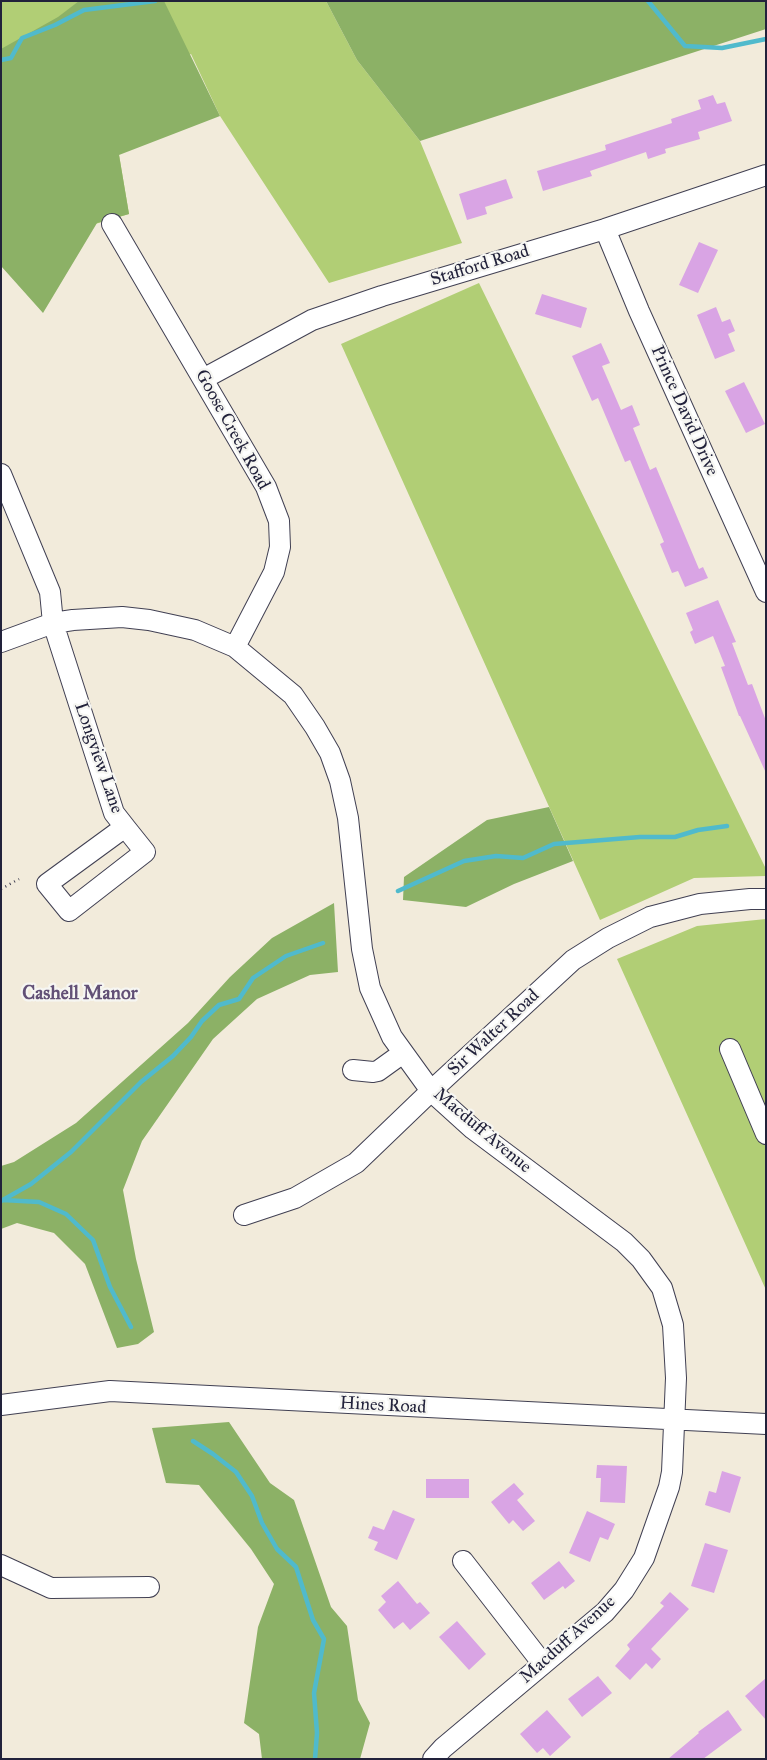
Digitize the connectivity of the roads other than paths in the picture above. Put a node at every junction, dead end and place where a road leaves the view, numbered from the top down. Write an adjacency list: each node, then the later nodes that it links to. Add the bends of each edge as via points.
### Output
1 (766, 175): 3 (street, Stafford Road)
2 (112, 224): 4 (street, Goose Creek Road)
3 (605, 229): 4 (street, Stafford Road, via 312,320); 6 (street, Prince David Drive, via 638,311)
4 (203, 379): 9 (street, Goose Creek Road, via 266,487 279,521 280,547 274,572)
5 (1, 474): 7 (street, Longview Lane, via 50,592)
6 (766, 592)
7 (54, 624): 8 (street, Macduff Avenue); 9 (street, Macduff Avenue, via 94,618 150,620 194,630); 10 (street, Longview Lane, via 114,813)
8 (1, 642)
9 (235, 647): 13 (street, Macduff Avenue, via 293,694 330,753 348,818 362,949 370,988 392,1037)
10 (125, 827): 10 (street, Longview Lane, via 145,852 69,911 47,884)
11 (766, 899): 15 (street, Sir Walter Road, via 700,904 650,917 608,938 573,960)
12 (730, 1049): 16 (street)
13 (403, 1052): 14 (street, via 378,1071); 15 (street, Macduff Avenue)
14 (353, 1070)
15 (431, 1091): 17 (street, Sir Walter Road, via 356,1163 295,1198); 19 (street, Macduff Avenue, via 473,1129 624,1242 641,1259 662,1288 673,1325 676,1378)
16 (766, 1134)
17 (244, 1215)
18 (1, 1405): 19 (street, Hines Road, via 110,1392)
19 (673, 1419): 20 (street, Hines Road); 24 (street, Macduff Avenue, via 669,1488 644,1558 624,1590 605,1612)
20 (766, 1424)
21 (463, 1561): 24 (street)
22 (1, 1565): 23 (street, via 51,1588)
23 (149, 1587)
24 (543, 1664): 25 (street, Macduff Avenue)
25 (433, 1759)

